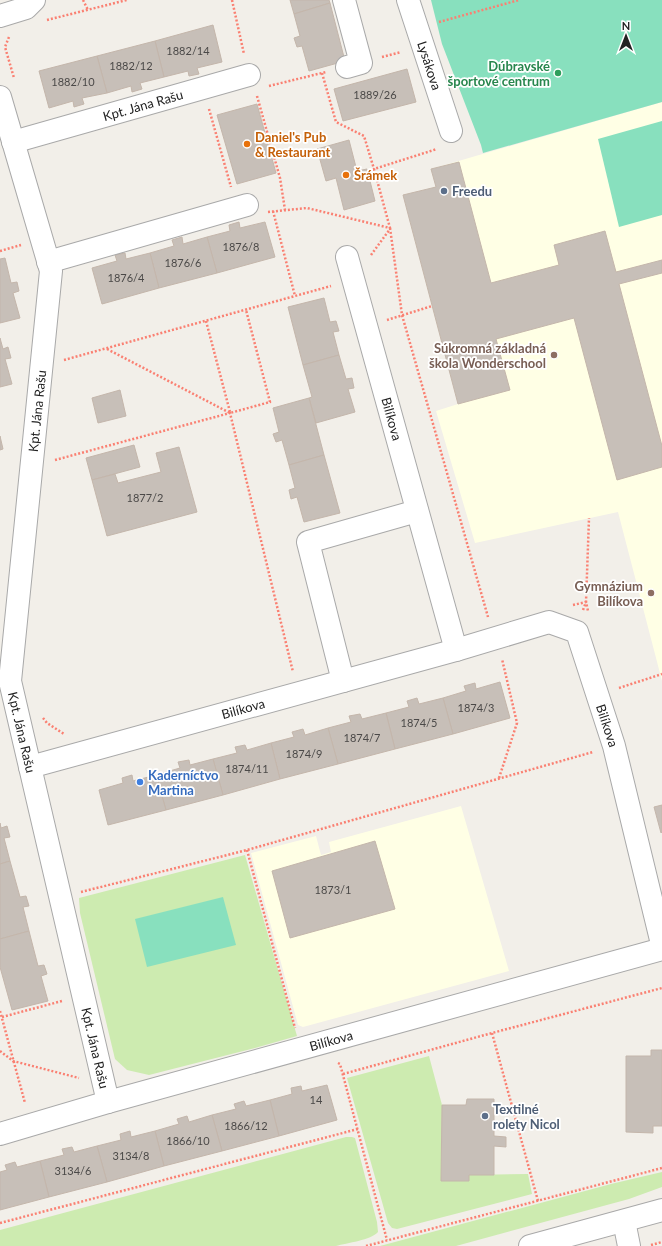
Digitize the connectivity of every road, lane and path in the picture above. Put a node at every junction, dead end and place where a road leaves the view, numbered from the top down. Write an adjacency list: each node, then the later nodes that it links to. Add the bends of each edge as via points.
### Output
1 (34, 0): 8 (street, via 26,8)
2 (83, 0): 7 (path)
3 (127, 0): 7 (path)
4 (344, 0): 12 (street, via 361,63)
5 (408, 0): 10 (street, Lysákova)
6 (519, 0): 10 (path)
7 (88, 10): 9 (path)
8 (0, 16)
9 (43, 21)
10 (416, 27): 19 (street, Lysákova)
11 (11, 35): 17 (path, via 5,47)
12 (346, 66)
13 (322, 73): 21 (path, via 336,122 364,136)
14 (310, 76): 16 (path)
15 (252, 82): 20 (street, Kpt. Jána Rašu); 23 (path, via 280,178)
16 (268, 86)
17 (8, 91): 20 (street, Kpt. Jána Rašu)
18 (207, 103): 22 (path, via 232,191)
19 (446, 139): 21 (path)
20 (13, 142): 27 (street, Kpt. Jána Rašu)
21 (374, 169): 25 (path)
22 (247, 205): 24 (path, via 262,213); 27 (street)
23 (285, 210): 24 (path); 25 (path, via 307,208)
24 (273, 211): 29 (path)
25 (390, 228): 32 (path)
26 (347, 257): 34 (street, Bilíkova)
27 (48, 262): 56 (street, Kpt. Jána Rašu, via 51,272 10,681)
28 (321, 289): 29 (path)
29 (295, 296): 31 (path)
30 (432, 306): 32 (path)
31 (246, 310): 33 (path); 37 (path, via 270,402)
32 (402, 315): 34 (path); 44 (path)
33 (206, 321): 35 (path); 37 (path)
34 (366, 326): 39 (street, Bilíkova)
35 (106, 349): 36 (path, via 61,361); 37 (path)
36 (62, 354)
37 (230, 413): 38 (path); 49 (path)
38 (48, 462)
39 (418, 510): 45 (street, Bilíkova); 51 (street, via 308,542)
40 (589, 518): 41 (path)
41 (586, 602): 42 (path); 43 (path); 43 (path)
42 (571, 606)
43 (583, 624): 44 (street, Bilíkova, via 549,622); 52 (street, Bilíkova)
44 (495, 638): 45 (street, Bilíkova); 47 (path)
45 (456, 650): 51 (street, Bilíkova)
46 (509, 658): 47 (path)
47 (502, 660): 48 (path); 57 (path, via 517,723)
48 (495, 662)
49 (293, 673)
50 (662, 674): 52 (path)
51 (343, 681): 56 (street, Bilíkova)
52 (598, 694): 60 (street, Bilíkova, via 614,746)
53 (42, 717): 54 (path, via 46,723)
54 (67, 736)
55 (598, 750): 57 (path)
56 (30, 767): 75 (street, Kpt. Jána Rašu)
57 (499, 778): 58 (path)
58 (247, 850): 59 (path); 66 (path)
59 (75, 893)
60 (662, 944)
61 (662, 949): 75 (street, Bilíkova)
62 (662, 988): 67 (path)
63 (66, 1000): 65 (path)
64 (0, 1011): 65 (path)
65 (2, 1017): 69 (path)
66 (295, 1028)
67 (492, 1033): 72 (path); 80 (path)
68 (0, 1051): 69 (path)
69 (14, 1061): 73 (path); 76 (path)
70 (336, 1062): 72 (path, via 340,1064)
71 (82, 1073): 73 (path)
72 (343, 1074): 77 (path)
73 (82, 1079): 74 (path)
74 (77, 1084)
75 (108, 1102): 78 (street, Bilíkova)
76 (26, 1108)
77 (358, 1128): 83 (path); 84 (path)
78 (0, 1134)
79 (662, 1168): 80 (path)
80 (538, 1201): 84 (path)
81 (662, 1210): 82 (street)
82 (624, 1221): 87 (street); 88 (street)
83 (0, 1223)
84 (388, 1240): 86 (path)
85 (662, 1242): 89 (path)
86 (366, 1246)
87 (530, 1246)
88 (629, 1246)
89 (650, 1246)

